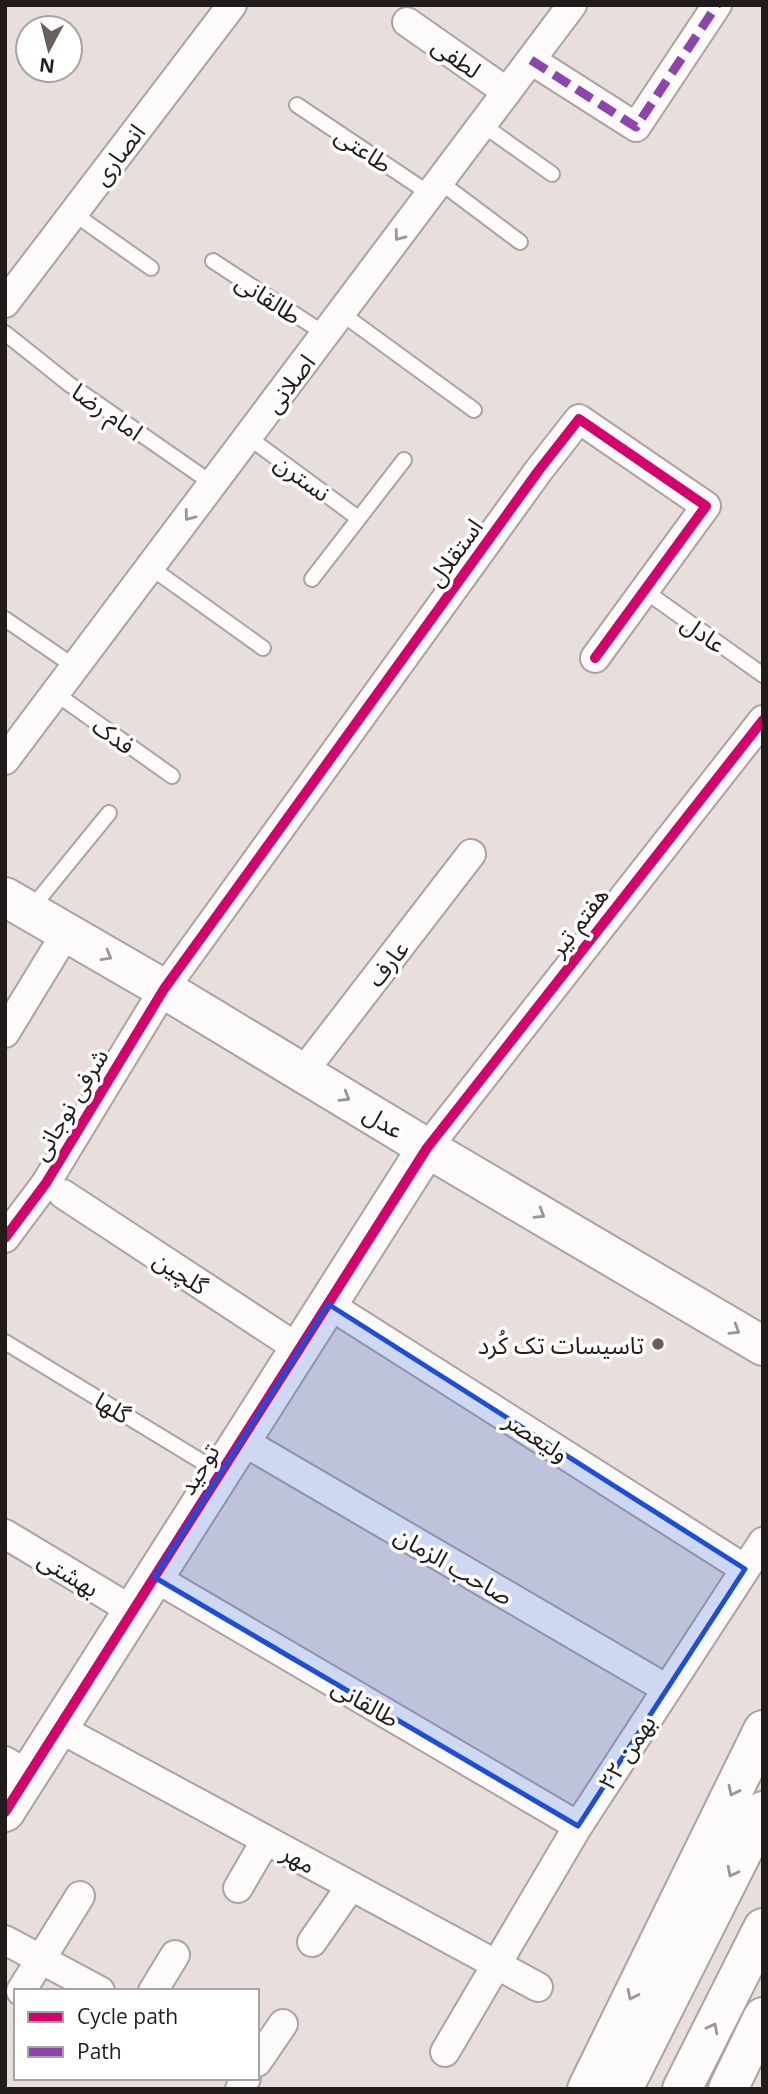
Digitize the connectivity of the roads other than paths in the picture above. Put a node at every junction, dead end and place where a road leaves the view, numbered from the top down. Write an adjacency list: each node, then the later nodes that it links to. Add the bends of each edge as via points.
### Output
1 (232, 5): 11 (street, انصاری)
2 (572, 5): 5 (street, اصلانی)
3 (717, 5): 5 (street, via 636,127)
4 (407, 22): 6 (street, لطفی)
5 (531, 60): 6 (street, اصلانی)
6 (507, 92): 8 (street, اصلانی)
7 (297, 105): 10 (lane, طاعتی)
8 (482, 125): 9 (lane); 10 (street, اصلانی)
9 (552, 174)
10 (435, 188): 12 (lane, طاعتی); 16 (street, اصلانی, one-way to 16)
11 (73, 213): 14 (lane); 15 (street, انصاری)
12 (520, 242)
13 (213, 261): 16 (lane, طالقانی)
14 (151, 268)
15 (5, 303)
16 (333, 324): 18 (lane, طالقانی); 19 (street, اصلانی)
17 (5, 333): 21 (lane, امام رضا, via 69,384)
18 (474, 410)
19 (248, 437): 21 (street, اصلانی); 22 (lane, نسترن)
20 (404, 460): 22 (lane)
21 (213, 484): 23 (street, اصلانی, one-way to 23)
22 (358, 518): 24 (lane)
23 (150, 567): 27 (lane); 29 (street, اصلانی)
24 (312, 579)
25 (645, 591): 28 (street, استقلال); 30 (lane, عادل); 39 (street, استقلال, via 706,506 579,419)
26 (5, 619): 29 (lane)
27 (263, 648)
28 (595, 658)
29 (75, 667): 31 (street, اصلانی)
30 (763, 675)
31 (55, 694): 33 (street, اصلانی); 34 (lane, فدک)
32 (763, 720): 42 (street, هفتم تیر)
33 (5, 760)
34 (172, 776)
35 (109, 813): 37 (lane)
36 (471, 854): 41 (street, عارف)
37 (17, 904): 38 (street, عدل)
38 (66, 933): 39 (street, عدل, one-way to 39); 40 (street)
39 (164, 989): 41 (street, عدل); 44 (street, شرفی نوجانی, via 46,1183)
40 (5, 1033)
41 (303, 1072): 42 (street, عدل, one-way to 42)
42 (427, 1148): 45 (street, توحید); 47 (street, عدل, one-way to 47)
43 (63, 1194): 48 (street, گلچین)
44 (5, 1238)
45 (328, 1304): 48 (street, توحید); 53 (street, ولیعصر)
46 (5, 1342): 50 (lane, گلها)
47 (763, 1346)
48 (299, 1349): 49 (street, توحید)
49 (241, 1440): 50 (street, توحید); 56 (street, صاحب الزمان)
50 (220, 1473): 54 (street, توحید)
51 (5, 1534): 55 (street, بهشتی)
52 (763, 1542): 53 (street, ۲۲ بهمن)
53 (745, 1569): 56 (street, ۲۲ بهمن)
54 (154, 1577): 55 (street, توحید); 62 (street, طالقانی)
55 (133, 1612): 57 (street, توحید)
56 (667, 1689): 62 (street, ۲۲ بهمن)
57 (59, 1728): 59 (street, توحید); 63 (street, مهر)
58 (763, 1730): 81 (street, one-way to 81)
59 (17, 1768): 61 (street, توحید)
60 (763, 1811): 82 (street, one-way to 82)
61 (5, 1812)
62 (578, 1826): 72 (street, ۲۲ بهمن)
63 (266, 1840): 64 (street, مهر); 65 (street)
64 (351, 1886): 69 (street); 72 (street, مهر)
65 (238, 1888)
66 (80, 1896): 71 (street)
67 (763, 1928): 83 (street, one-way to 67)
68 (5, 1940): 71 (street)
69 (312, 1942)
70 (175, 1955): 76 (street)
71 (40, 1958): 74 (street); 75 (street)
72 (495, 1965): 73 (street, مهر); 79 (street, ۲۲ بهمن)
73 (538, 1987)
74 (22, 1989)
75 (96, 1989)
76 (154, 1989)
77 (763, 2017): 84 (street)
78 (284, 2024): 80 (street)
79 (445, 2052)
80 (259, 2059)
81 (587, 2089)
82 (623, 2089)
83 (682, 2089)
84 (728, 2089)

